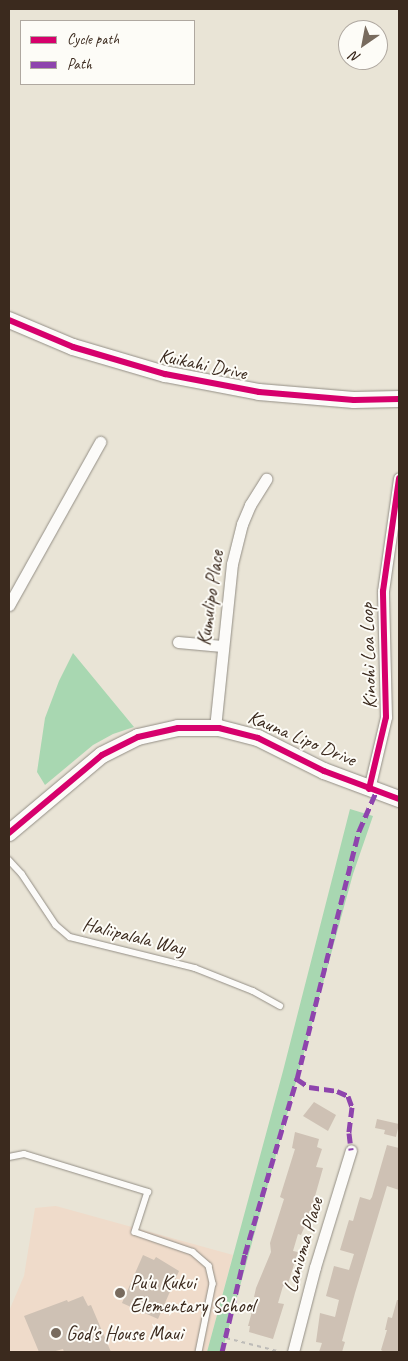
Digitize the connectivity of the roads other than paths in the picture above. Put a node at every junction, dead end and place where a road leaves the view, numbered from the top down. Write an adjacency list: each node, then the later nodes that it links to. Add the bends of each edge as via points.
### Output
1 (9, 320): 2 (street, Kuikahi Drive, via 73,347 165,374 259,392 354,400)
2 (399, 399)
3 (100, 442): 7 (street)
4 (399, 478): 6 (street, Kinohi Loa Loop)
5 (266, 479): 9 (street, Kumulipo Place, via 250,506 239,536 229,584)
6 (395, 529): 11 (street, Kinohi Loa Loop, via 383,590 386,717)
7 (9, 605)
8 (178, 642): 9 (street)
9 (222, 646): 10 (street, Kumulipo Place)
10 (215, 728): 11 (street, Kauna Lipo Drive, via 258,738); 13 (street, Kauna Lipo Drive, via 178,728 120,745 85,767)
11 (369, 789): 12 (street, Kauna Lipo Drive)
12 (399, 799)
13 (9, 833)
14 (9, 860): 15 (lane, Haliipalala Way, via 56,925 70,937 195,968 253,991)
15 (280, 1006)
16 (351, 1150): 19 (street, Laniuma Place, via 315,1266)
17 (9, 1157): 18 (lane, via 24,1154 148,1192 135,1232 193,1252 209,1266 213,1284)
18 (199, 1352)
19 (293, 1352)

